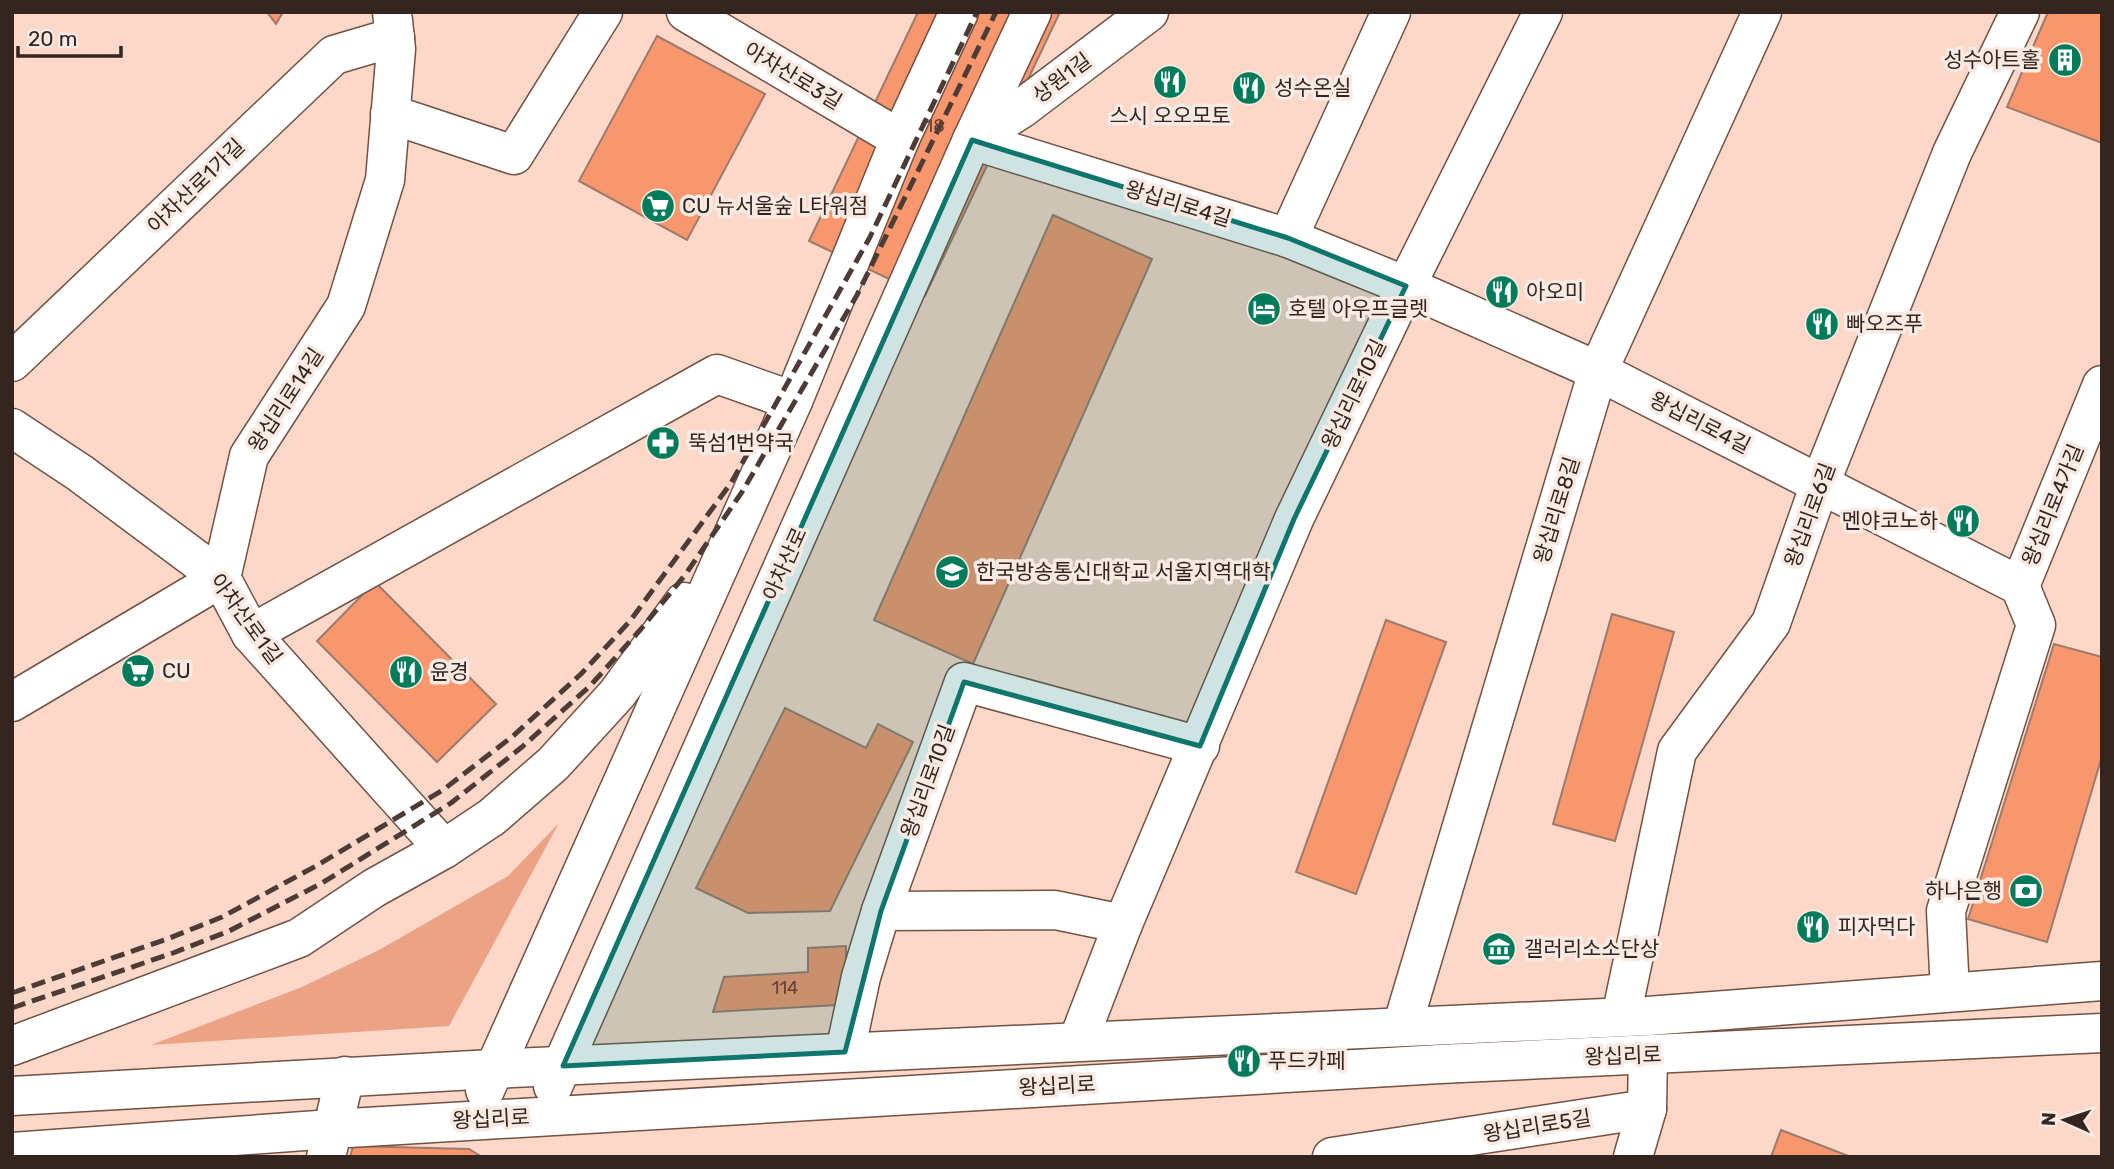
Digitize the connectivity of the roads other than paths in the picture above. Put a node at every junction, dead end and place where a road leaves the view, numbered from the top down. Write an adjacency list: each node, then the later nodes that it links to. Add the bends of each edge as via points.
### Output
1 (603, 12): 11 (street, via 514,155)
2 (686, 12): 12 (street, 아차산로3길)
3 (959, 12): 12 (street)
4 (1032, 12): 13 (street, 아차산로)
5 (1149, 12): 13 (street, 상원1길, via 1021,109)
6 (1391, 12): 14 (street)
7 (1544, 12): 15 (street, 왕십리로10길)
8 (1762, 12): 17 (street, 왕십리로8길)
9 (2020, 12): 21 (street, 왕십리로6길, via 1952,153)
10 (394, 24): 11 (street, 왕십리로14길); 16 (street, 아차산로1가길, via 334,55)
11 (390, 114): 23 (street, 왕십리로14길, via 385,180 346,306 249,456)
12 (900, 139): 19 (street)
13 (972, 140): 14 (street, 왕십리로4길); 40 (street, 아차산로)
14 (1288, 238): 15 (street, 왕십리로4길)
15 (1406, 286): 17 (street, 왕십리로4길); 27 (street, 왕십리로10길, via 1294,519)
16 (12, 362)
17 (1598, 371): 21 (street, 왕십리로4길); 34 (street, 왕십리로8길)
18 (2102, 385): 24 (street, 왕십리로4가길)
19 (793, 401): 22 (street); 25 (street, via 717,374)
20 (12, 428): 23 (street, 아차산로1길)
21 (1820, 484): 24 (street, 왕십리로4길); 33 (street, 왕십리로6길, via 1771,623 1677,751)
22 (737, 526): 28 (street, via 608,704 543,773 492,817); 41 (street)
23 (221, 578): 25 (street, 아차산로1길); 26 (street)
24 (2020, 586): 32 (street, via 2036,625 1945,911)
25 (251, 634): 28 (street, 아차산로1길)
26 (12, 702)
27 (1200, 746): 29 (street, 왕십리로10길, via 964,682); 30 (street, 왕십리로10길)
28 (444, 849): 37 (street, via 373,888 299,938)
29 (881, 911): 30 (street, via 1055,911); 38 (street, 왕십리로10길)
30 (1123, 925): 36 (street, 왕십리로10길)
31 (2102, 981): 32 (street, 왕십리로)
32 (1950, 992): 33 (street, 왕십리로)
33 (1621, 1017): 34 (street, 왕십리로)
34 (1402, 1027): 36 (street, 왕십리로)
35 (2102, 1033): 39 (street, 왕십리로)
36 (1078, 1041): 38 (street, 왕십리로)
37 (12, 1046)
38 (845, 1052): 40 (street, 왕십리로)
39 (1648, 1055): 44 (street); 45 (street, 왕십리로)
40 (563, 1066): 41 (street, 왕십리로); 45 (street, 아차산로)
41 (492, 1069): 42 (street, 왕십리로); 46 (street)
42 (345, 1076): 43 (street, 왕십리로); 47 (street)
43 (12, 1096)
44 (1647, 1109): 49 (street, 왕십리로5길); 50 (street)
45 (538, 1116): 46 (street, 왕십리로)
46 (473, 1120): 47 (street, 왕십리로)
47 (329, 1143): 48 (street, 왕십리로)
48 (12, 1152)
49 (1332, 1157)
50 (1633, 1157)

